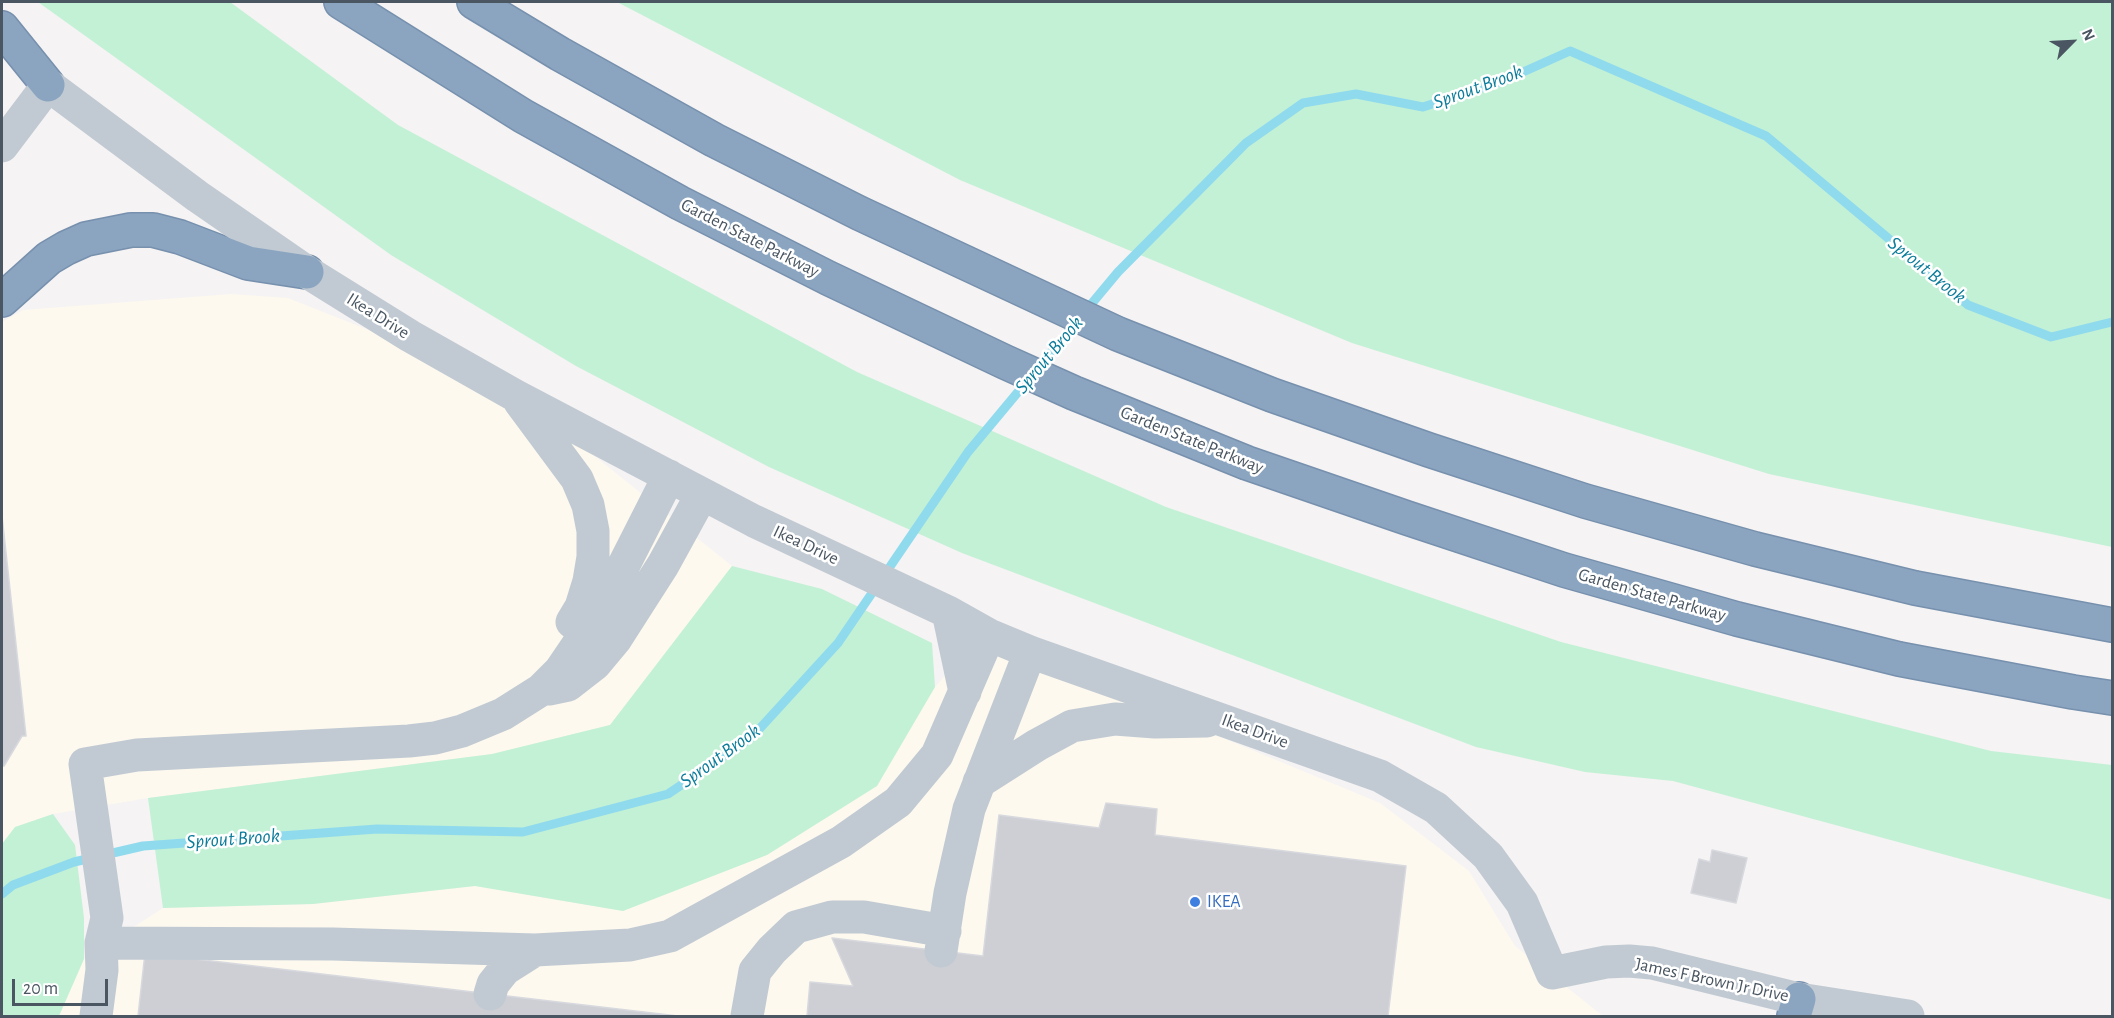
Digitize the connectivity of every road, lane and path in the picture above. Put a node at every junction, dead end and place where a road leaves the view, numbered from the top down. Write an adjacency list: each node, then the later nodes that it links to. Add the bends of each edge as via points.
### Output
1 (341, 2): 18 (highway, Garden State Parkway, via 523,116 680,203 1005,362 1247,463 1564,570 1737,619 1899,659)
2 (474, 2): 13 (highway, via 714,140 859,213 1118,334 1284,399 1596,505 1755,549 1915,588)
3 (2, 28): 5 (highway)
4 (2, 68): 5 (highway)
5 (48, 85): 6 (street); 7 (street, Ikea Drive)
6 (2, 146)
7 (307, 272): 8 (highway, via 248,262 153,230 131,230 86,239 66,248); 9 (street, Ikea Drive)
8 (2, 300)
9 (516, 396): 10 (street, Ikea Drive); 16 (street, via 577,480 588,505 593,531 589,581)
10 (669, 476): 11 (street, Ikea Drive); 16 (street, via 600,612 560,671)
11 (702, 494): 12 (street, Ikea Drive); 16 (street, via 663,566 615,640 595,664 568,686)
12 (948, 612): 14 (street, Ikea Drive); 17 (street)
13 (2112, 625)
14 (989, 635): 15 (street, Ikea Drive); 17 (street)
15 (1030, 652): 19 (street, Ikea Drive); 20 (street)
16 (541, 690): 21 (street, via 482,724 435,738 137,755 85,764)
17 (965, 692): 22 (street, via 938,755 898,802 841,842 670,936 630,945)
18 (2112, 698)
19 (1226, 720): 20 (street, via 1115,719 1072,726); 23 (street, Ikea Drive, via 1380,776 1436,808 1488,856 1522,903)
20 (979, 782): 27 (street, via 969,809 943,941 864,917 832,917 796,927 755,971)
21 (104, 930): 22 (street, via 333,944); 26 (street)
22 (535, 950): 24 (street, via 505,969)
23 (1552, 973): 25 (street, James F Brown Jr Drive, via 1629,961 1675,968)
24 (490, 994)
25 (1796, 1008): 28 (street, James F Brown Jr Drive)
26 (96, 1017)
27 (747, 1017)
28 (1908, 1017)

